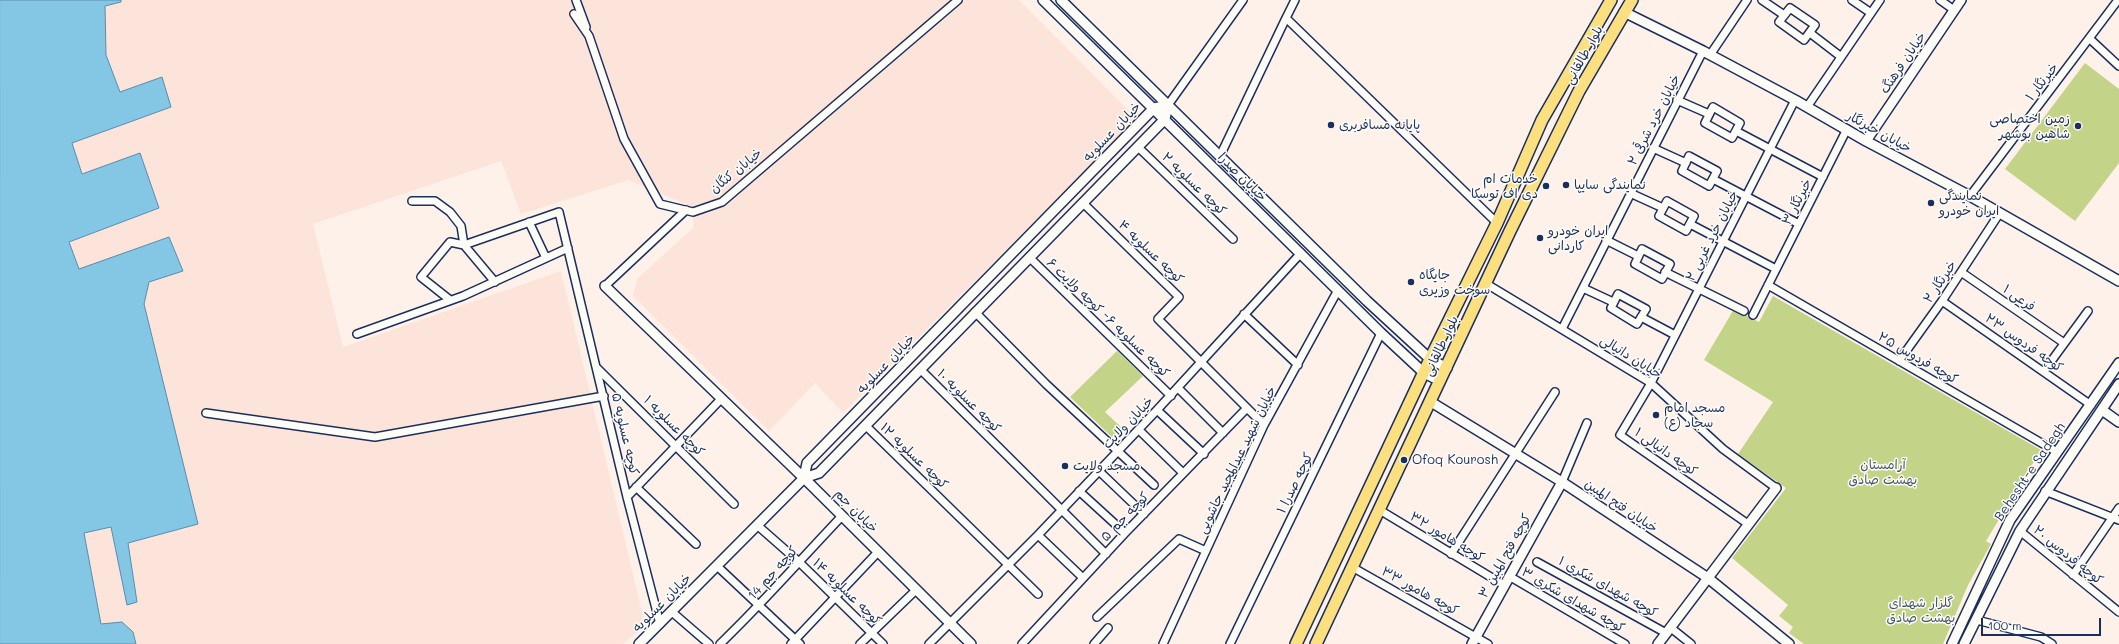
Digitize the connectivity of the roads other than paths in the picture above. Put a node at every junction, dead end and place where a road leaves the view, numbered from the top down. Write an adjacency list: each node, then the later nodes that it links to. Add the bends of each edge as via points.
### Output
1 (576, 0): 23 (street)
2 (958, 0): 51 (street, خیابان کنگان, via 722,202 693,212)
3 (1043, 0): 32 (street, خیابان صدرا)
4 (1061, 0): 30 (street, خیابان صدرا)
5 (1243, 0): 30 (street)
6 (1295, 0): 21 (street)
7 (1611, 0): 55 (main road, بلوار طالقانی, via 1542,120)
8 (1632, 0): 17 (main road, بلوار طالقانی)
9 (1747, 0): 25 (street, خیابان خرد شرقی ۲)
10 (1762, 0): 20 (street)
11 (1852, 0): 18 (street)
12 (1880, 0): 18 (street)
13 (1940, 0): 16 (street)
14 (1961, 0): 16 (street, خیابان فرهنگ)
15 (2118, 0): 24 (street, خبرنگار ۱)
16 (1954, 10): 37 (street, خیابان فرهنگ)
17 (1624, 12): 25 (street, خیابان خبرنگار); 73 (main road, بلوار طالقانی, via 1579,91)
18 (1871, 13): 26 (street)
19 (574, 14): 23 (street, خیابان کنگان)
20 (1784, 15): 22 (street, via 1779,22 1804,40); 22 (street, via 1790,8 1815,25)
21 (1286, 18): 41 (street); 55 (street)
22 (1810, 33): 26 (street)
23 (589, 36): 51 (street, خیابان کنگان, via 624,139 660,204)
24 (2090, 39): 27 (street); 47 (street, خبرنگار ۱)
25 (1707, 53): 28 (street, خیابان خرد شرقی ۲); 29 (street, خیابان خبرنگار)
26 (1840, 56): 31 (street)
27 (2119, 66)
28 (1677, 100): 33 (street); 39 (street, خیابان خرد شرقی ۲)
29 (1795, 100): 31 (street, خیابان خبرنگار); 40 (street, خیابان خرد غربی ۲)
30 (1168, 105): 32 (street, خیابان عسلویه); 34 (street); 41 (street, خیابان صدرا)
31 (1807, 107): 35 (street, خیابان خبرنگار)
32 (1154, 108): 34 (street, خیابان صدرا); 132 (street, خیابان عسلویه, via 807,463)
33 (1709, 114): 36 (street, via 1713,108 1740,123); 36 (street, via 1705,122 1732,138)
34 (1165, 119): 38 (street, خیابان عسلویه); 56 (street, خیابان صدرا)
35 (1847, 129): 37 (street, خیابان خبرنگار); 43 (street, خبرنگار ۳)
36 (1736, 131): 40 (street)
37 (1866, 141): 47 (street, خیابان خبرنگار)
38 (1138, 147): 49 (street, خیابان عسلویه); 59 (street, کوچه عسلویه ۲)
39 (1654, 148): 42 (street); 45 (street, خیابان خرد شرقی ۲)
40 (1771, 148): 43 (street); 46 (street, خیابان خرد غربی ۲)
41 (1220, 156): 53 (street, خیابان صدرا)
42 (1686, 163): 44 (street, via 1682,171 1709,186); 44 (street, via 1689,156 1717,171)
43 (1823, 177): 58 (street, خبرنگار ۳)
44 (1712, 179): 46 (street)
45 (1630, 193): 50 (street); 60 (street, خیابان خرد شرقی ۲)
46 (1746, 195): 58 (street); 61 (street, خیابان خرد غربی ۲)
47 (1970, 196): 52 (street, خیابان خبرنگار)
48 (412, 201): 62 (street, via 435,201 450,212 461,226)
49 (1083, 203): 66 (street, خیابان عسلویه); 97 (street, کوچه عسلویه ۴, via 1179,297 1158,319)
50 (1663, 208): 57 (street, via 1659,216 1686,231); 57 (street, via 1667,201 1694,216)
51 (686, 210): 75 (street)
52 (1999, 214): 70 (street, خبرنگار ۲); 71 (street, خیابان خبرنگار)
53 (1280, 215): 56 (street); 80 (street, خیابان صدرا)
54 (529, 222): 62 (street); 63 (street, کوچه عسلویه ۵, via 559,212); 67 (street)
55 (1497, 222): 95 (main road, بلوار طالقانی)
56 (1271, 224): 64 (street, خیابان صدرا)
57 (1690, 224): 61 (street)
58 (1799, 224): 68 (street, خبرنگار ۳)
59 (1233, 239)
60 (1606, 240): 65 (street); 76 (street, خیابان خرد شرقی ۲)
61 (1722, 242): 68 (street); 77 (street, خیابان خرد غربی ۲)
62 (464, 245): 72 (street); 79 (street, via 450,242 421,277)
63 (568, 248): 67 (street); 100 (street, کوچه عسلویه ۵)
64 (1301, 253): 78 (street, خیابان صدرا); 87 (street, خیابان ولایت)
65 (1638, 256): 69 (street, via 1635,264 1662,279); 69 (street, via 1642,249 1670,264)
66 (1029, 257): 86 (street, خیابان عسلویه); 111 (street, کوچه عسلویه ۶- کوچه ولایت ۶)
67 (546, 258): 72 (street)
68 (1776, 270): 74 (street, خبرنگار ۳)
69 (1665, 272): 77 (street)
70 (1961, 272): 81 (street, خبرنگار ۲); 94 (street, فرعی ۱)
71 (2119, 281)
72 (495, 282): 79 (street)
73 (1485, 283): 90 (street, خیابان دانیالی); 101 (main road, بلوار طالقانی)
74 (1768, 285): 88 (street, خبرنگار ۳); 96 (street, کوچه فردوس ۲۵)
75 (605, 286): 112 (street)
76 (1583, 288): 82 (street); 90 (street, خیابان خرد شرقی ۲)
77 (1698, 288): 84 (street); 93 (street, خیابان خرد غربی ۲)
78 (1338, 290): 83 (street, خیابان صدرا); 99 (street, خیابان شهید عبدالمجید جاشویی)
79 (450, 300): 92 (street)
80 (1367, 301): 83 (street); 95 (street, خیابان صدرا)
81 (1942, 301): 96 (street, خبرنگار ۲); 103 (street, کوچه فردوس ۲۳)
82 (1613, 302): 89 (street, via 1611,308 1637,324); 89 (street, via 1618,294 1646,309)
83 (1359, 310): 91 (street, خیابان صدرا)
84 (1744, 311)
85 (2088, 311): 94 (street)
86 (975, 312): 102 (street, خیابان عسلویه); 126 (street)
87 (1244, 314): 97 (street, خیابان ولایت); 99 (street)
88 (1753, 315)
89 (1641, 316): 93 (street)
90 (1562, 329): 106 (street, خیابان دانیالی)
91 (1381, 333): 104 (street, خیابان صدرا); 193 (street, کوچه صدرا ۱)
92 (357, 334)
93 (1675, 335): 106 (street, خیابان خرد غربی ۲)
94 (2064, 343): 103 (street)
95 (1430, 359): 101 (street, خیابان صدرا); 104 (main road, بلوار طالقانی)
96 (1899, 361): 128 (street, کوچه فردوس ۲۵)
97 (1200, 362): 108 (street, خیابان ولایت); 115 (street)
98 (2119, 363): 114 (street, Behesht-e Sadegh)
99 (1298, 365): 122 (street, خیابان شهید عبدالمجید جاشویی)
100 (596, 367): 110 (street, کوچه عسلویه ۵); 125 (street, کوچه عسلویه ۱)
101 (1447, 368): 105 (main road, بلوار طالقانی)
102 (921, 370): 121 (street, خیابان عسلویه); 143 (street, کوچه عسلویه ۱۰)
103 (2044, 371): 114 (street, کوچه فردوس ۲۳)
104 (1424, 373): 105 (street, خیابان صدرا); 157 (main road, بلوار طالقانی)
105 (1440, 381): 113 (main road, بلوار طالقانی)
106 (1651, 383): 136 (street, خیابان دانیالی, via 1723,449); 147 (street, کوچه دانیالی ۱, via 1620,435)
107 (2119, 384): 117 (street, Behesht-e Sadegh)
108 (1178, 388): 111 (street, خیابان ولایت); 124 (street)
109 (1555, 392): 127 (street)
110 (604, 396): 118 (street, via 375,437); 139 (street, کوچه عسلویه ۵)
111 (1171, 396): 116 (street, خیابان ولایت)
112 (722, 398): 125 (street); 132 (street, خیابان جم)
113 (1431, 402): 127 (street, خیابان فتح المبین); 142 (main road, بلوار طالقانی)
114 (2090, 405): 128 (street, Behesht-e Sadegh)
115 (1247, 408): 122 (street); 124 (street, کوچه جم ۵)
116 (1157, 410): 123 (street, خیابان ولایت); 129 (street)
117 (2102, 410): 119 (street); 138 (street, Behesht-e Sadegh)
118 (206, 413)
119 (2119, 422)
120 (1587, 423): 133 (street)
121 (865, 425): 132 (street, خیابان عسلویه, via 819,473); 160 (street, کوچه عسلویه ۱۲)
122 (1264, 425): 153 (street, خیابان شهید عبدالمجید جاشویی)
123 (1139, 430): 126 (street, خیابان ولایت); 131 (street)
124 (1223, 433): 129 (street, کوچه جم ۵)
125 (676, 445): 135 (street); 140 (street, کوچه عسلویه ۱)
126 (1117, 451): 130 (street, خیابان ولایت); 134 (street)
127 (1516, 452): 133 (street, خیابان فتح المبین); 156 (street)
128 (2057, 452): 201 (street, Behesht-e Sadegh, via 2010,520)
129 (1204, 454): 131 (street, کوچه جم ۵)
130 (1099, 471): 137 (street, خیابان ولایت); 144 (street)
131 (1183, 473): 144 (street, کوچه جم ۵)
132 (804, 478): 145 (street, خیابان جم); 148 (street, خیابان عسلویه)
133 (1562, 482): 164 (street, کوچه فتح المبین ۳); 166 (street, خیابان فتح المبین)
134 (1154, 485)
135 (636, 487): 139 (street); 152 (street)
136 (1776, 488): 147 (street, خیابان دانیالی)
137 (1079, 491): 143 (street, خیابان ولایت); 150 (street)
138 (2045, 491): 146 (street); 149 (street, Behesht-e Sadegh)
139 (627, 497): 176 (street, کوچه عسلویه ۵)
140 (734, 504)
141 (2119, 508): 146 (street)
142 (1378, 509): 156 (street, کوچه هامور ۳۲); 162 (main road, بلوار طالقانی)
143 (1061, 510): 151 (street, خیابان ولایت); 155 (street, کوچه عسلویه ۱۰)
144 (1144, 514): 150 (street, کوچه جم ۵)
145 (842, 516): 154 (street, خیابان جم); 158 (street, کوچه جم 14)
146 (2116, 519): 163 (street)
147 (1748, 524): 166 (street, خیابان دانیالی)
148 (757, 525): 158 (street, کوچه عسلویه ۱۴); 161 (street, خیابان عسلویه)
149 (2020, 531): 163 (street, کوچه فردوس ۲۰); 175 (street, Behesht-e Sadegh)
150 (1125, 533): 155 (street, کوچه جم ۵)
151 (1038, 535): 160 (street, خیابان ولایت); 165 (street)
152 (696, 544)
153 (1206, 551): 174 (street, via 1179,539); 192 (street, خیابان شهید عبدالمجید جاشویی)
154 (878, 552): 168 (street, خیابان جم); 170 (street)
155 (1106, 554): 165 (street, کوچه جم ۵)
156 (1451, 554): 167 (street, کوچه هامور ۳۲)
157 (1336, 558): 162 (main road); 194 (main road, بلوار طالقانی)
158 (799, 562): 170 (street, کوچه عسلویه ۱۴); 171 (street, کوچه جم 14)
159 (1537, 562): 179 (street, کوچه شهدای شکری ۱)
160 (1008, 565): 169 (street, کوچه عسلویه ۱۲); 177 (street, خیابان ولایت)
161 (717, 566): 171 (street); 173 (street, خیابان عسلویه)
162 (1352, 567): 181 (street, کوچه هامور ۳۳); 195 (main road, بلوار طالقانی)
163 (2073, 575): 172 (street, کوچه فردوس ۲۰)
164 (1509, 576): 167 (street, کوچه فتح المبین ۳); 197 (street, کوچه شهدای شکری ۳)
165 (1083, 578): 190 (street, کوچه جم ۵)
166 (1708, 578): 179 (street, خیابان دانیالی); 200 (street, خیابان فتح المبین)
167 (1504, 585): 181 (street, کوچه فتح المبین ۳)
168 (916, 590): 177 (street, خیابان جم); 180 (street)
169 (1038, 594)
170 (835, 597): 180 (street, کوچه عسلویه ۱۴); 182 (street)
171 (759, 607): 182 (street); 185 (street, کوچه جم 14)
172 (2118, 609)
173 (672, 612): 176 (street, خیابان عسلویه); 184 (street)
174 (1097, 617)
175 (1977, 620): 202 (street, Behesht-e Sadegh); 203 (street, via 2041,637)
176 (660, 624): 183 (street, خیابان عسلویه)
177 (951, 624): 188 (street, خیابان ولایت); 189 (street, خیابان جم)
178 (1108, 628): 191 (street)
179 (1669, 630): 198 (street, خیابان دانیالی); 199 (street, کوچه شهدای شکری ۱)
180 (871, 632): 186 (street); 187 (street, کوچه عسلویه ۱۴)
181 (1474, 640): 196 (street, کوچه هامور ۳۳)
182 (795, 642)
183 (639, 644)
184 (709, 644)
185 (720, 644)
186 (860, 644)
187 (883, 644)
188 (929, 644)
189 (971, 644)
190 (1022, 644)
191 (1094, 644)
192 (1163, 644)
193 (1230, 644)
194 (1296, 644)
195 (1316, 644)
196 (1488, 644)
197 (1626, 644)
198 (1658, 644)
199 (1691, 644)
200 (1789, 644)
201 (1952, 644)
202 (1964, 644)
203 (2052, 644)

